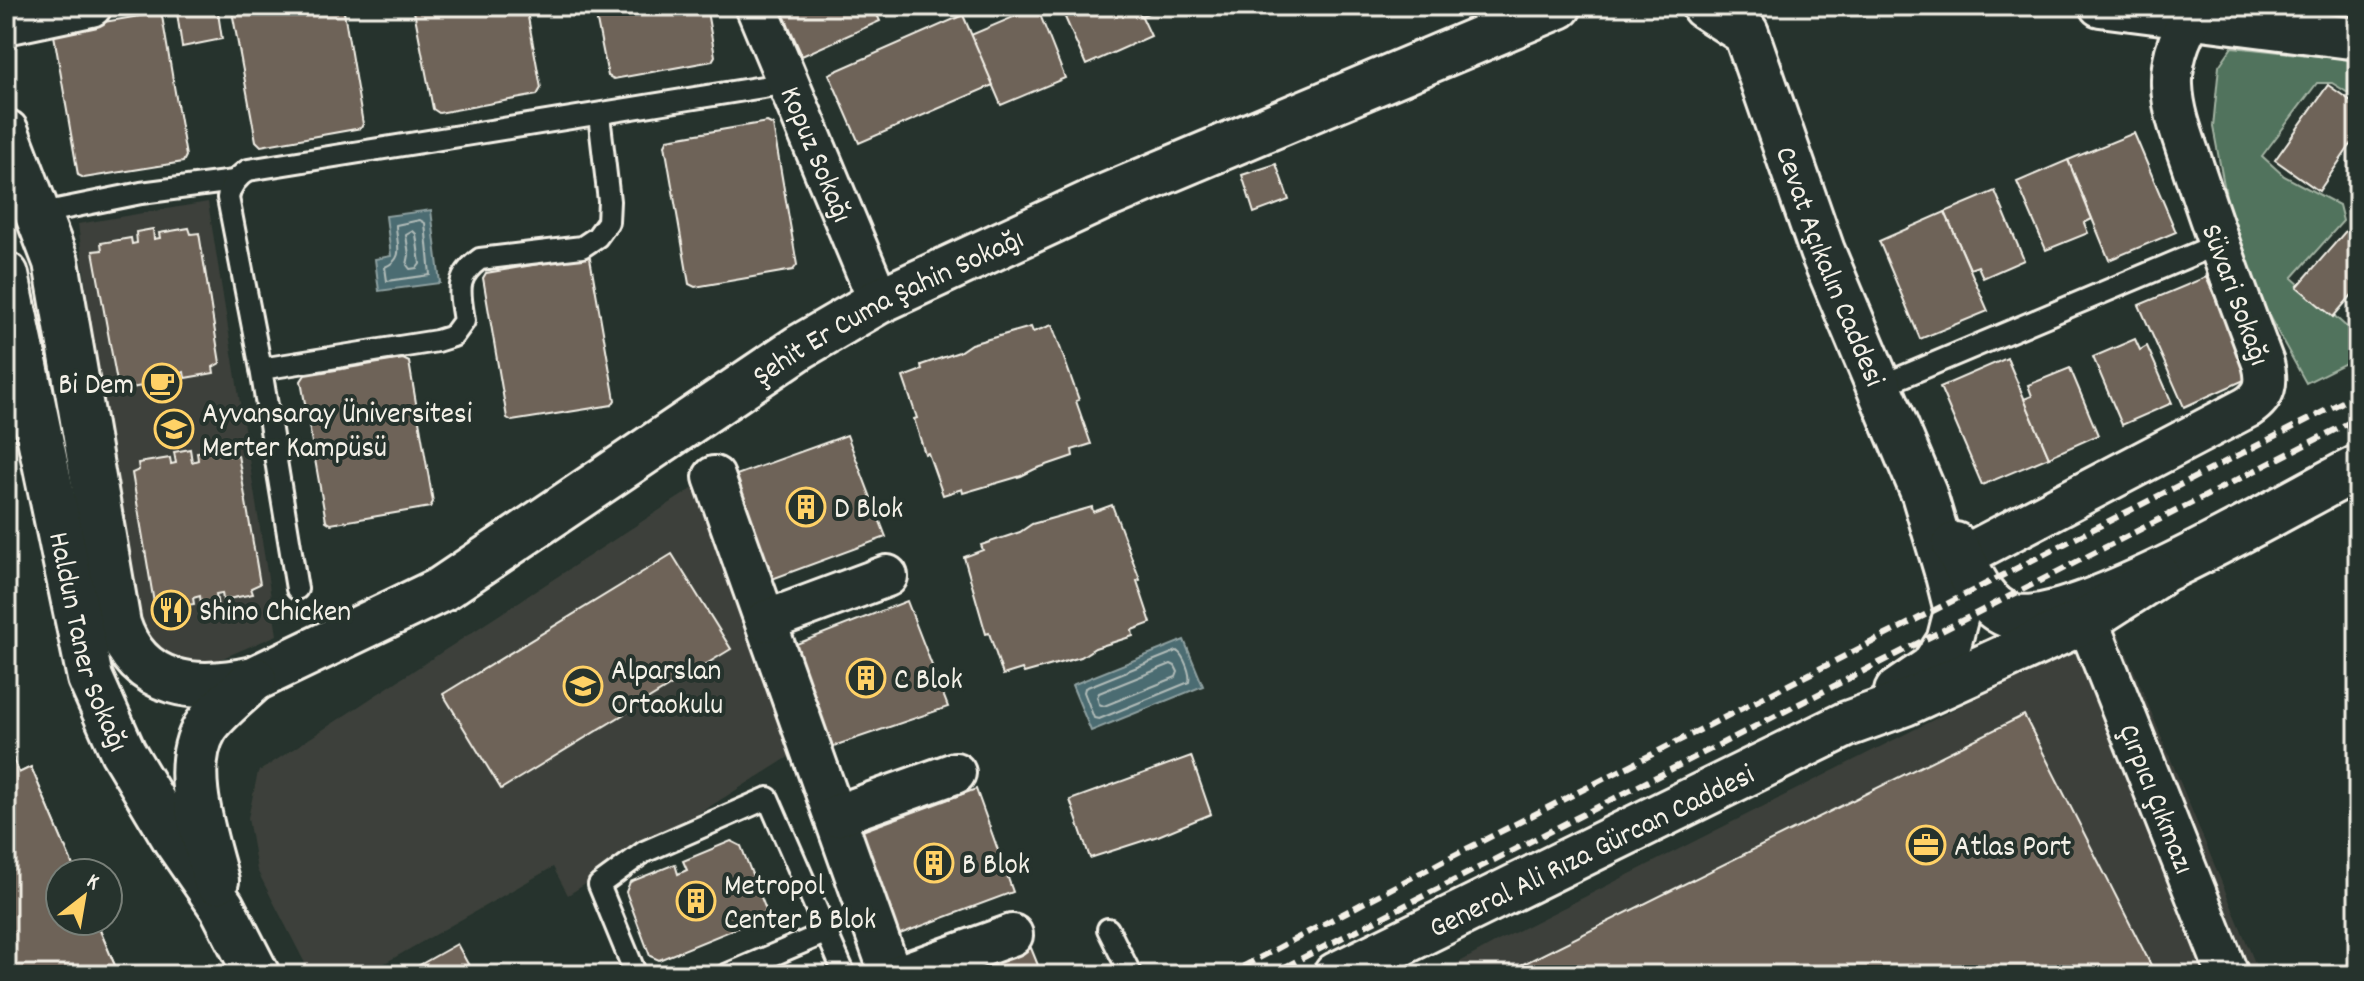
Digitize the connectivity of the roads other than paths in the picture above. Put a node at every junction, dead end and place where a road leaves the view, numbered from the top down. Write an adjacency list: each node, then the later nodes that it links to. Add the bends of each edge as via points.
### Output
1 (91, 6): 7 (street)
2 (756, 6): 9 (street, Kopuz Sokağı)
3 (1559, 6): 16 (main road, Şehit Er Cuma Şahin Sokağı, via 1097,200)
4 (1704, 6): 18 (main road, Cevat Açıkalın Caddesi, via 1746,33 1822,251)
5 (2100, 6): 6 (street)
6 (2195, 12): 8 (street); 14 (street, Süvari Sokağı, via 2176,50 2172,84 2177,118)
7 (6, 24)
8 (2358, 39)
9 (788, 83): 10 (lane); 16 (street, Kopuz Sokağı)
10 (599, 115): 12 (lane, via 248,170); 17 (lane, via 609,201 608,222 597,237 582,247 480,259 467,268 459,284 464,321 453,336)
11 (6, 132): 13 (main road)
12 (234, 181): 13 (lane); 17 (lane, via 228,198)
13 (37, 214): 28 (main road, via 56,262 124,643 159,675 184,684 224,686)
14 (2218, 244): 18 (lane); 22 (street, Süvari Sokağı, via 2267,378 2260,397)
15 (6, 275): 32 (main road, Haldun Taner Sokağı, via 90,678 123,752)
16 (879, 301): 28 (main road, Şehit Er Cuma Şahin Sokağı, via 800,347 442,589)
17 (261, 369): 25 (lane)
18 (1878, 387): 21 (main road, Cevat Açıkalın Caddesi)
19 (2358, 468): 23 (main road)
20 (714, 477): 27 (street)
21 (1924, 494): 22 (main road); 29 (main road, via 1957,611 1949,642 1932,668)
22 (1962, 557): 23 (main road, via 1981,593 2011,616 2050,614)
23 (2157, 575): 26 (main road)
24 (887, 576): 27 (street)
25 (297, 589)
26 (2087, 620): 29 (main road); 44 (street, Çırpıcı Çıkmazı)
27 (766, 621): 31 (street)
28 (254, 679): 32 (main road, via 205,728 193,766)
29 (1847, 724): 43 (main road, General Ali Rıza Gürcan Caddesi)
30 (955, 773): 31 (street)
31 (835, 816): 40 (street)
32 (222, 907): 36 (main road, Haldun Taner Sokağı)
33 (1108, 929): 42 (lane)
34 (827, 932): 37 (lane, via 768,798 644,852 599,885); 38 (lane); 39 (lane)
35 (1012, 935): 41 (street)
36 (257, 975)
37 (636, 975)
38 (726, 975)
39 (845, 975)
40 (891, 975)
41 (900, 975)
42 (1131, 975)
43 (1336, 975)
44 (2228, 975)

